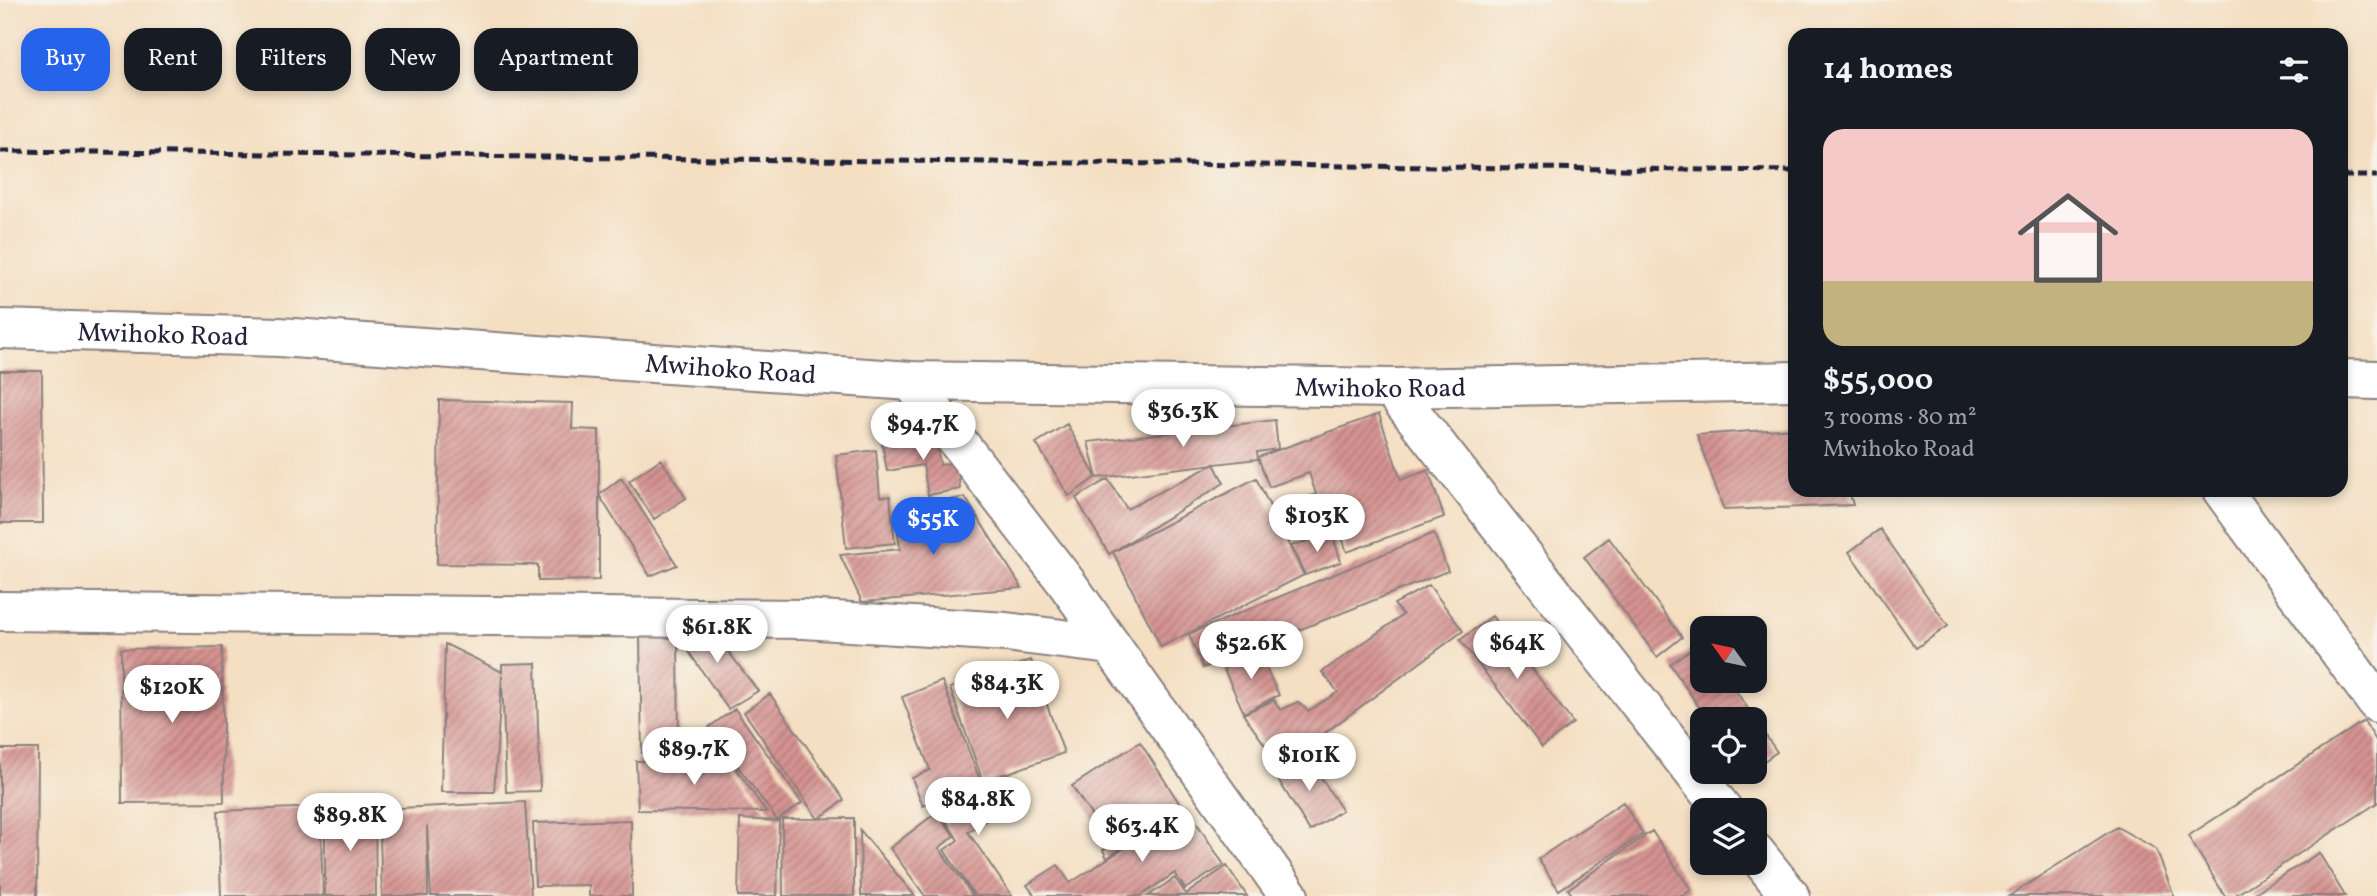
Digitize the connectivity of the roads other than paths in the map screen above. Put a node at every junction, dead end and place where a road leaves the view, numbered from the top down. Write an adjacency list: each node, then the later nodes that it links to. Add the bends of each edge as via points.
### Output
1 (0, 329): 4 (street, Mwihoko Road, via 279,337)
2 (2348, 379): 3 (street)
3 (2377, 380)
4 (911, 381): 6 (street, Mwihoko Road); 9 (street)
5 (1788, 381): 6 (street, Mwihoko Road)
6 (1392, 388): 11 (street)
7 (2227, 497): 10 (street)
8 (0, 611): 9 (street, via 804,618 1006,632)
9 (1111, 645): 13 (street)
10 (2377, 702)
11 (1714, 798)
12 (1767, 867): 14 (street)
13 (1289, 896)
14 (1790, 896)

